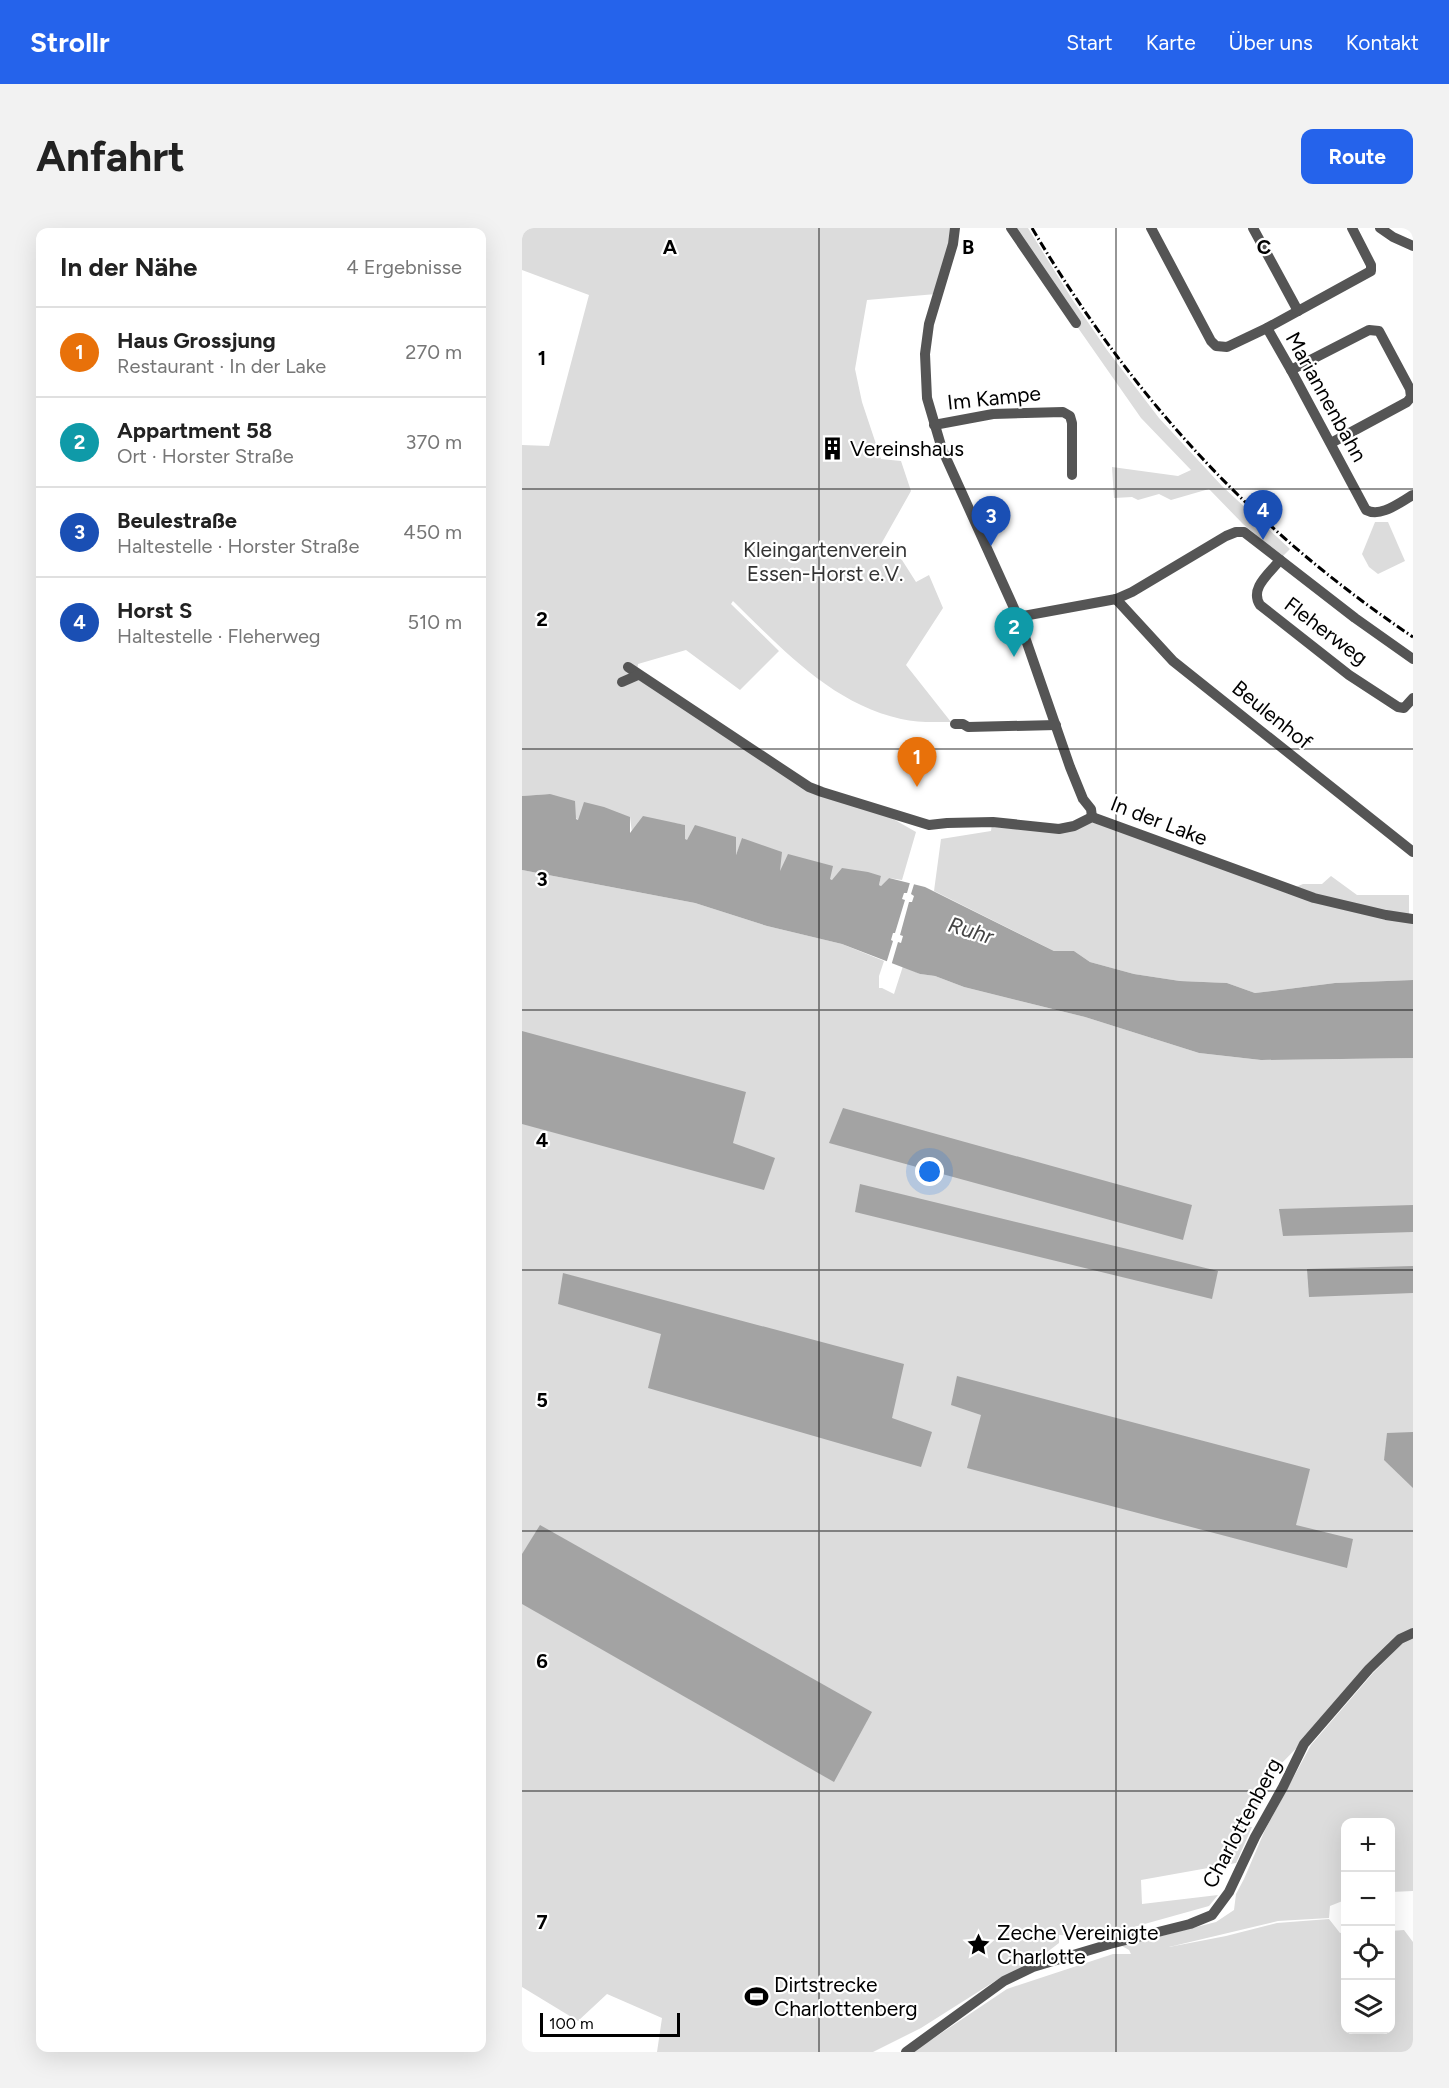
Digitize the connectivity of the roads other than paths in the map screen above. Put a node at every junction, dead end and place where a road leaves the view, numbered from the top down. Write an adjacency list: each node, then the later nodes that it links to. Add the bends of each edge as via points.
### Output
1 (955, 228): 12 (street, via 929,324 925,354 927,398)
2 (1011, 228): 9 (street)
3 (1151, 228): 10 (street, Mariannenbahn, via 1216,346 1227,347)
4 (1253, 228): 8 (street)
5 (1352, 228): 8 (street, via 1371,271)
6 (1380, 228): 7 (street)
7 (1413, 246)
8 (1298, 311): 10 (street)
9 (1076, 323)
10 (1267, 328): 11 (street, Mariannenbahn)
11 (1291, 370): 13 (street, Mariannenbahn); 13 (street, via 1370,330 1379,331 1411,394 1407,402)
12 (934, 425): 14 (street, Im Kampe, via 993,414 1064,412 1072,423); 18 (street)
13 (1331, 443): 15 (street, Mariannenbahn, via 1370,513)
14 (1072, 475)
15 (1413, 495)
16 (1280, 560): 17 (street, Fleherweg, via 1244,532 1233,533); 19 (street, Fleherweg); 23 (street, Fleherweg, via 1258,587 1256,597 1260,605 1349,675 1398,707 1404,708)
17 (1116, 598): 18 (street); 27 (street, Beulenhof, via 1173,661)
18 (1018, 617): 25 (street)
19 (1413, 659)
20 (628, 667): 21 (street, In der Lake)
21 (638, 675): 22 (street); 26 (street, In der Lake, via 822,792 929,825 993,822 1059,829)
22 (622, 682)
23 (1413, 698)
24 (955, 724): 25 (street, via 968,728)
25 (1056, 725): 26 (street, via 1090,809)
26 (1088, 818): 28 (street, In der Lake, via 1314,898)
27 (1413, 852)
28 (1413, 919)
29 (1413, 1633): 30 (street, Charlottenberg, via 1400,1639 1369,1669 1304,1744 1229,1892 1212,1915 1033,1967 1004,1981)
30 (906, 2052)

